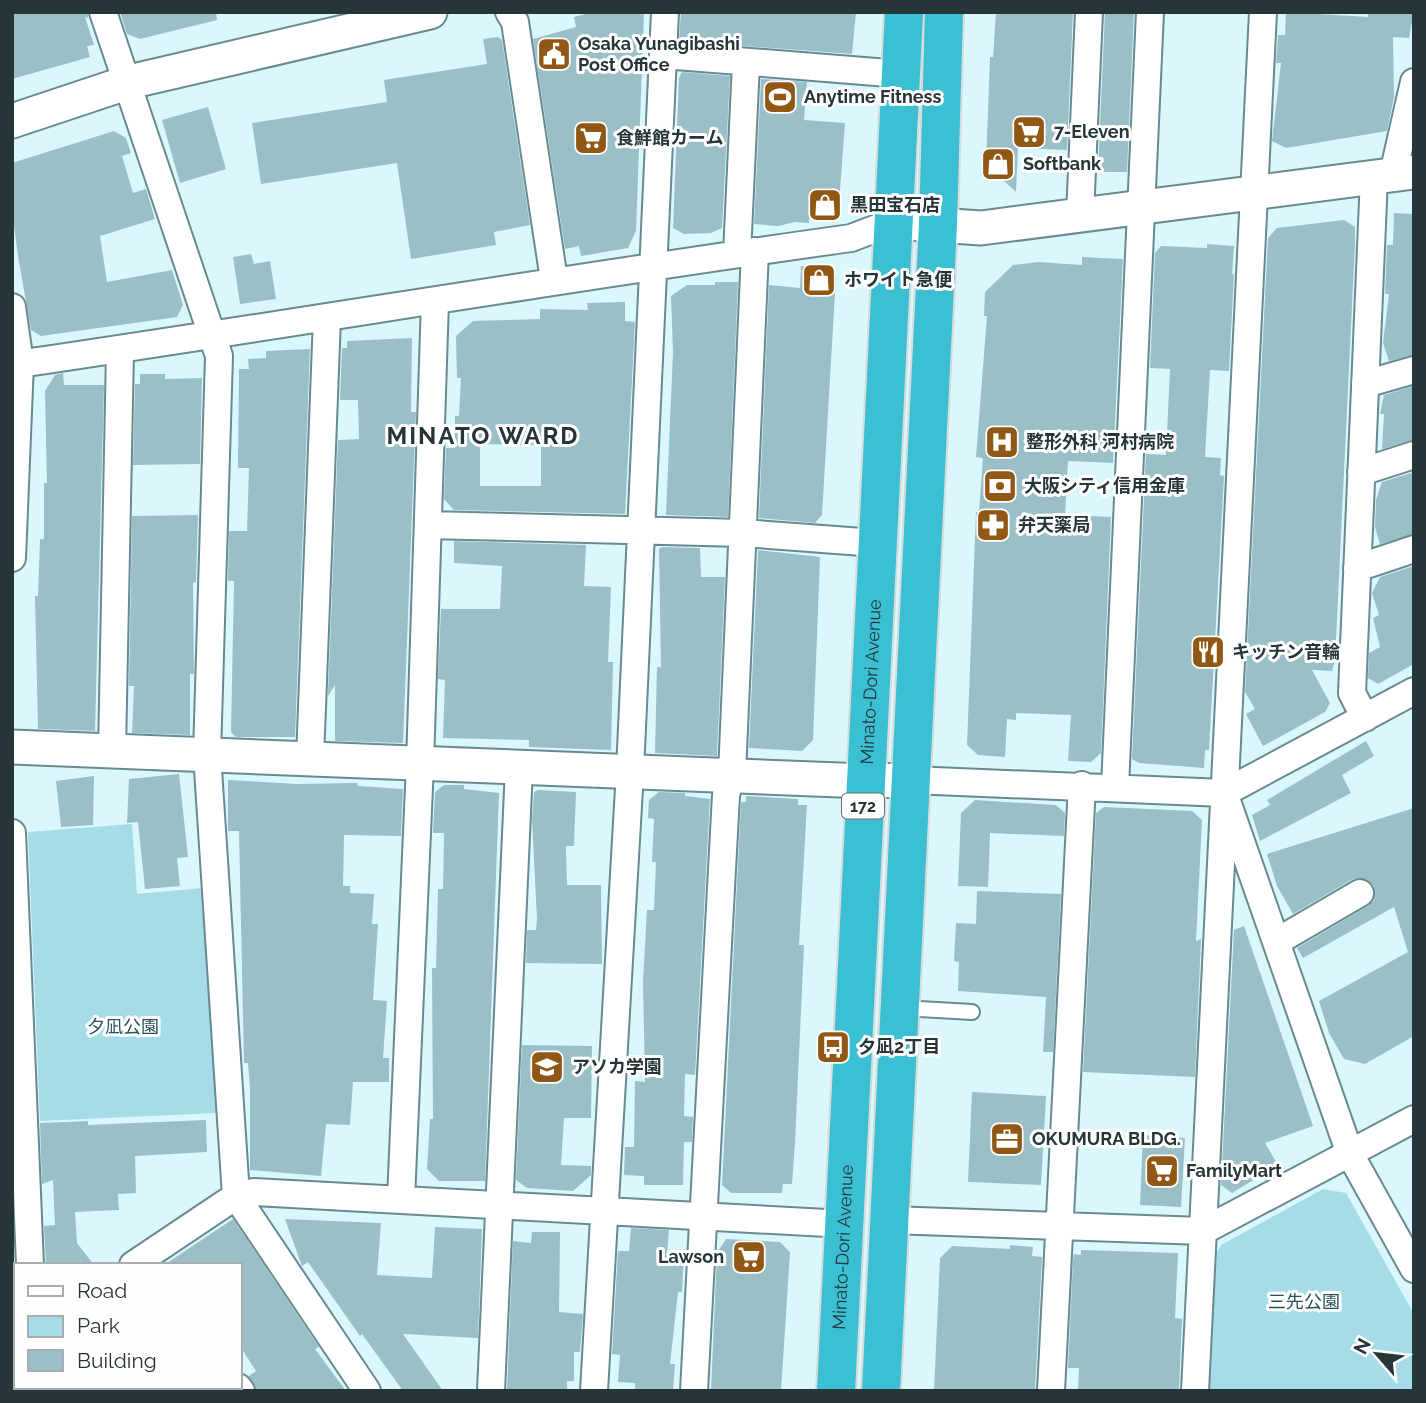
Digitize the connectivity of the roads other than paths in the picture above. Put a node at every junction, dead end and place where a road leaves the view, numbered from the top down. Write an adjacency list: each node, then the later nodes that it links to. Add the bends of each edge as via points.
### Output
1 (103, 12): 13 (street)
2 (430, 12): 13 (street)
3 (509, 12): 24 (street, via 515,22)
4 (665, 12): 10 (street)
5 (904, 12): 12 (highway, Minato-Dori Avenue / 172)
6 (944, 12): 21 (highway, 172)
7 (1089, 12): 19 (street)
8 (1150, 12): 18 (street)
9 (1263, 12): 17 (street)
10 (663, 55): 11 (street); 23 (street)
11 (746, 63): 12 (street); 22 (street)
12 (901, 74): 20 (highway, Minato-Dori Avenue / 172)
13 (128, 82): 15 (street); 28 (street)
14 (1414, 82): 16 (street)
15 (12, 121)
16 (1394, 174): 17 (street); 32 (street)
17 (1252, 193): 18 (street); 56 (street)
18 (1140, 207): 19 (street); 55 (street)
19 (1080, 215): 21 (street, via 981,228)
20 (893, 222): 21 (street); 22 (street, via 851,238); 38 (highway, Minato-Dori Avenue / 172)
21 (938, 224): 52 (highway, 172)
22 (746, 253): 23 (street); 37 (street)
23 (651, 267): 24 (street); 36 (street)
24 (554, 280): 25 (street)
25 (435, 301): 27 (street); 35 (street)
26 (12, 307): 30 (street)
27 (327, 318): 28 (street); 47 (street)
28 (211, 336): 29 (street); 46 (street, via 219,356)
29 (120, 351): 30 (street); 45 (street)
30 (16, 364): 40 (street)
31 (1414, 370): 32 (street)
32 (1365, 384): 34 (street)
33 (1414, 455): 34 (street)
34 (1361, 472): 41 (street)
35 (428, 525): 36 (street); 48 (street)
36 (639, 532): 37 (street); 50 (street)
37 (743, 533): 38 (street); 51 (street)
38 (876, 542): 53 (highway, Minato-Dori Avenue / 172)
39 (1414, 549): 41 (street)
40 (12, 558)
41 (1357, 568): 43 (street, via 1352,693)
42 (1414, 691): 43 (street)
43 (1365, 718): 56 (street)
44 (12, 747): 45 (street)
45 (112, 751): 46 (street)
46 (207, 754): 47 (street); 67 (street)
47 (310, 759): 48 (street)
48 (421, 764): 49 (street); 68 (street)
49 (519, 768): 50 (street); 69 (street)
50 (630, 771): 51 (street); 70 (street)
51 (732, 774): 53 (street); 71 (street, via 726,795)
52 (911, 780): 53 (street); 54 (street); 63 (highway, 172)
53 (865, 781): 73 (highway, Minato-Dori Avenue / 172)
54 (1082, 785): 55 (street); 74 (street)
55 (1115, 787): 56 (street)
56 (1224, 793): 59 (street); 60 (street)
57 (12, 833): 62 (street)
58 (1360, 893): 61 (street)
59 (1259, 894): 60 (street); 61 (street)
60 (1218, 907): 75 (street)
61 (1276, 943): 66 (street)
62 (15, 993): 79 (street)
63 (900, 1007): 64 (lane); 72 (highway, 172)
64 (972, 1012)
65 (1414, 1119): 66 (street)
66 (1350, 1154): 75 (street); 80 (street)
67 (236, 1196): 68 (street, via 254,1192); 77 (street); 81 (street)
68 (401, 1199): 69 (street)
69 (499, 1205): 70 (street); 82 (street)
70 (604, 1211): 71 (street); 83 (street)
71 (703, 1217): 73 (street); 84 (street)
72 (890, 1220): 74 (street); 86 (highway, 172)
73 (845, 1224): 85 (highway, Minato-Dori Avenue / 172)
74 (1061, 1226): 75 (street); 87 (street)
75 (1203, 1231): 88 (street)
76 (12, 1246): 78 (street)
77 (146, 1261)
78 (26, 1263)
79 (28, 1263)
80 (1414, 1269)
81 (367, 1391)
82 (491, 1391)
83 (594, 1391)
84 (694, 1391)
85 (836, 1391)
86 (881, 1391)
87 (1051, 1391)
88 (1195, 1391)

